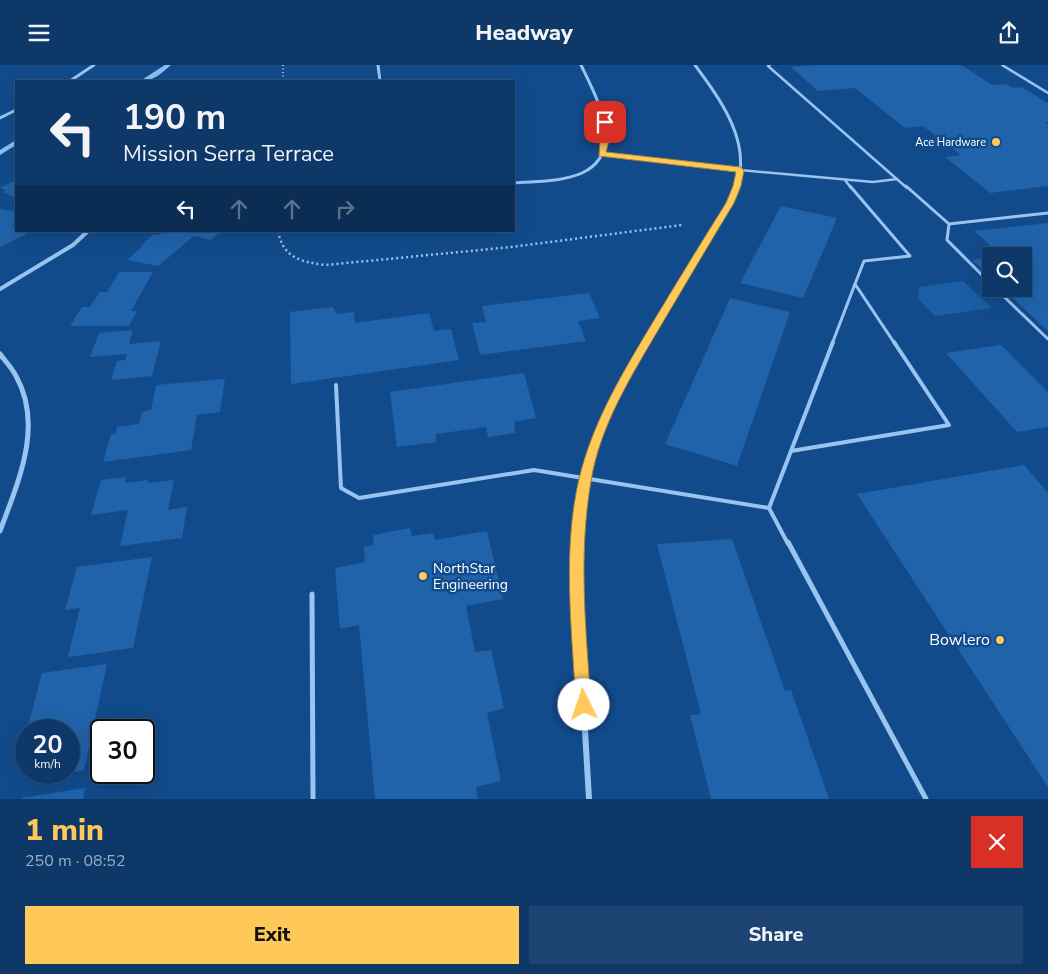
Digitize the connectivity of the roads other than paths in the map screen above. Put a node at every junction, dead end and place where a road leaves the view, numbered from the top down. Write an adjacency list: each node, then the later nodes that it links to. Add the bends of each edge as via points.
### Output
1 (94, 65): 7 (street)
2 (378, 65): 8 (street)
3 (581, 65): 12 (street, via 603,114 606,131)
4 (694, 65): 13 (street, via 736,129)
5 (770, 65): 14 (lane)
6 (1002, 65): 9 (lane)
7 (72, 80)
8 (380, 80)
9 (1048, 93)
10 (15, 110): 11 (street)
11 (0, 118)
12 (602, 154): 13 (street); 16 (street, via 595,166 581,174)
13 (740, 170): 15 (lane); 28 (street, via 730,203 621,384 599,430)
14 (897, 179): 15 (lane, via 873,183); 18 (lane)
15 (845, 180): 21 (lane, via 910,256 864,261)
16 (515, 183)
17 (1048, 213): 18 (lane)
18 (949, 225): 20 (lane, via 947,241)
19 (87, 232): 22 (street, via 66,249)
20 (982, 275)
21 (855, 284): 27 (lane); 27 (lane, via 949,425)
22 (0, 289)
23 (1004, 297): 24 (lane)
24 (1048, 339)
25 (0, 354): 30 (street, via 21,382 30,418 26,451)
26 (336, 385): 28 (lane, via 341,488 359,498 534,470)
27 (791, 451): 29 (lane)
28 (585, 478): 29 (lane); 33 (street, via 576,576)
29 (770, 508): 34 (lane)
30 (0, 531)
31 (312, 594): 32 (lane)
32 (313, 799)
33 (589, 799)
34 (926, 799)

